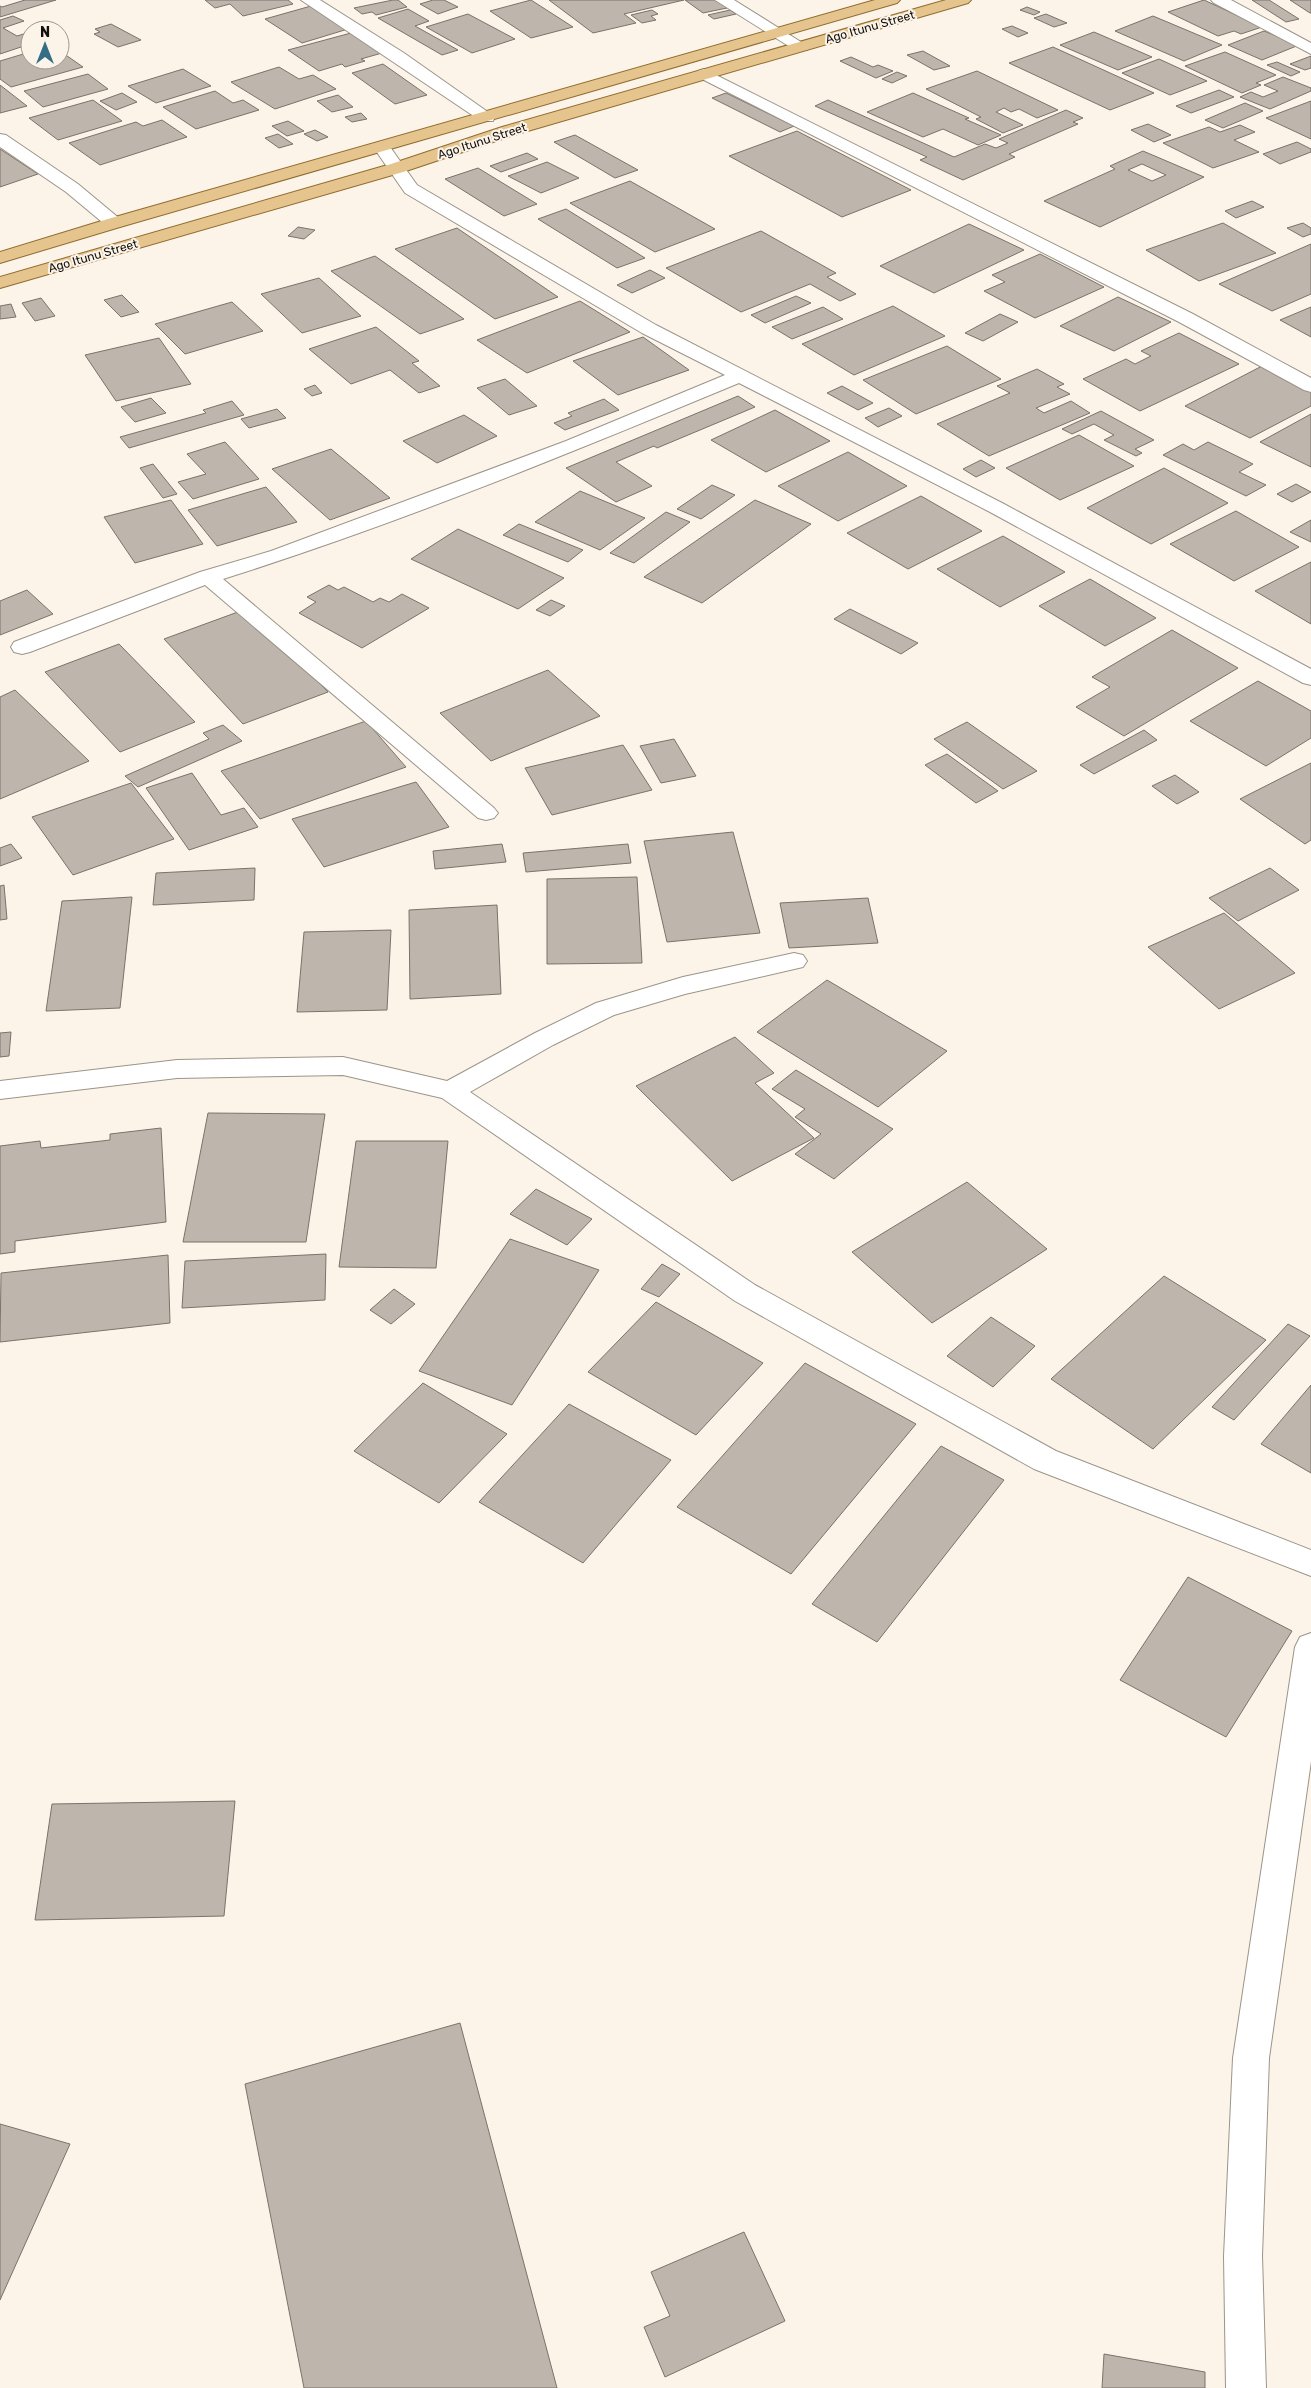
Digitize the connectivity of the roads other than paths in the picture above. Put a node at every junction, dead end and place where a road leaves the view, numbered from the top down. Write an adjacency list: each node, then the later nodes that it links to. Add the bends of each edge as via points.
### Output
1 (309, 0): 10 (street)
2 (723, 0): 6 (street)
3 (892, 0): 6 (main road, Ago Itunu Street)
4 (964, 0): 7 (main road, Ago Itunu Street)
5 (1219, 0): 8 (street)
6 (778, 33): 7 (street); 10 (main road, Ago Itunu Street)
7 (801, 47): 9 (main road, Ago Itunu Street)
8 (1311, 48)
9 (704, 74): 13 (main road, Ago Itunu Street, via 508,131); 18 (street, via 1186,318)
10 (487, 117): 12 (main road, Ago Itunu Street)
11 (0, 139): 14 (street, via 72,188)
12 (382, 148): 13 (street); 14 (main road, Ago Itunu Street)
13 (397, 168): 16 (main road, Ago Itunu Street); 17 (street, via 411,189 427,199 649,329)
14 (114, 224): 15 (main road, Ago Itunu Street)
15 (0, 258)
16 (0, 283)
17 (740, 376): 19 (street, via 564,449 278,555); 21 (street, via 997,508)
18 (1311, 386)
19 (208, 577): 20 (street); 22 (street)
20 (22, 647)
21 (1311, 678)
22 (486, 813)
23 (794, 961): 25 (street, via 684,986 605,1009)
24 (0, 1090): 25 (street, via 178,1069 343,1066)
25 (450, 1091): 26 (street, via 745,1293 1045,1460)
26 (1311, 1563)
27 (1311, 1647): 28 (street, via 1251,2058 1243,2256)
28 (1246, 2388)

